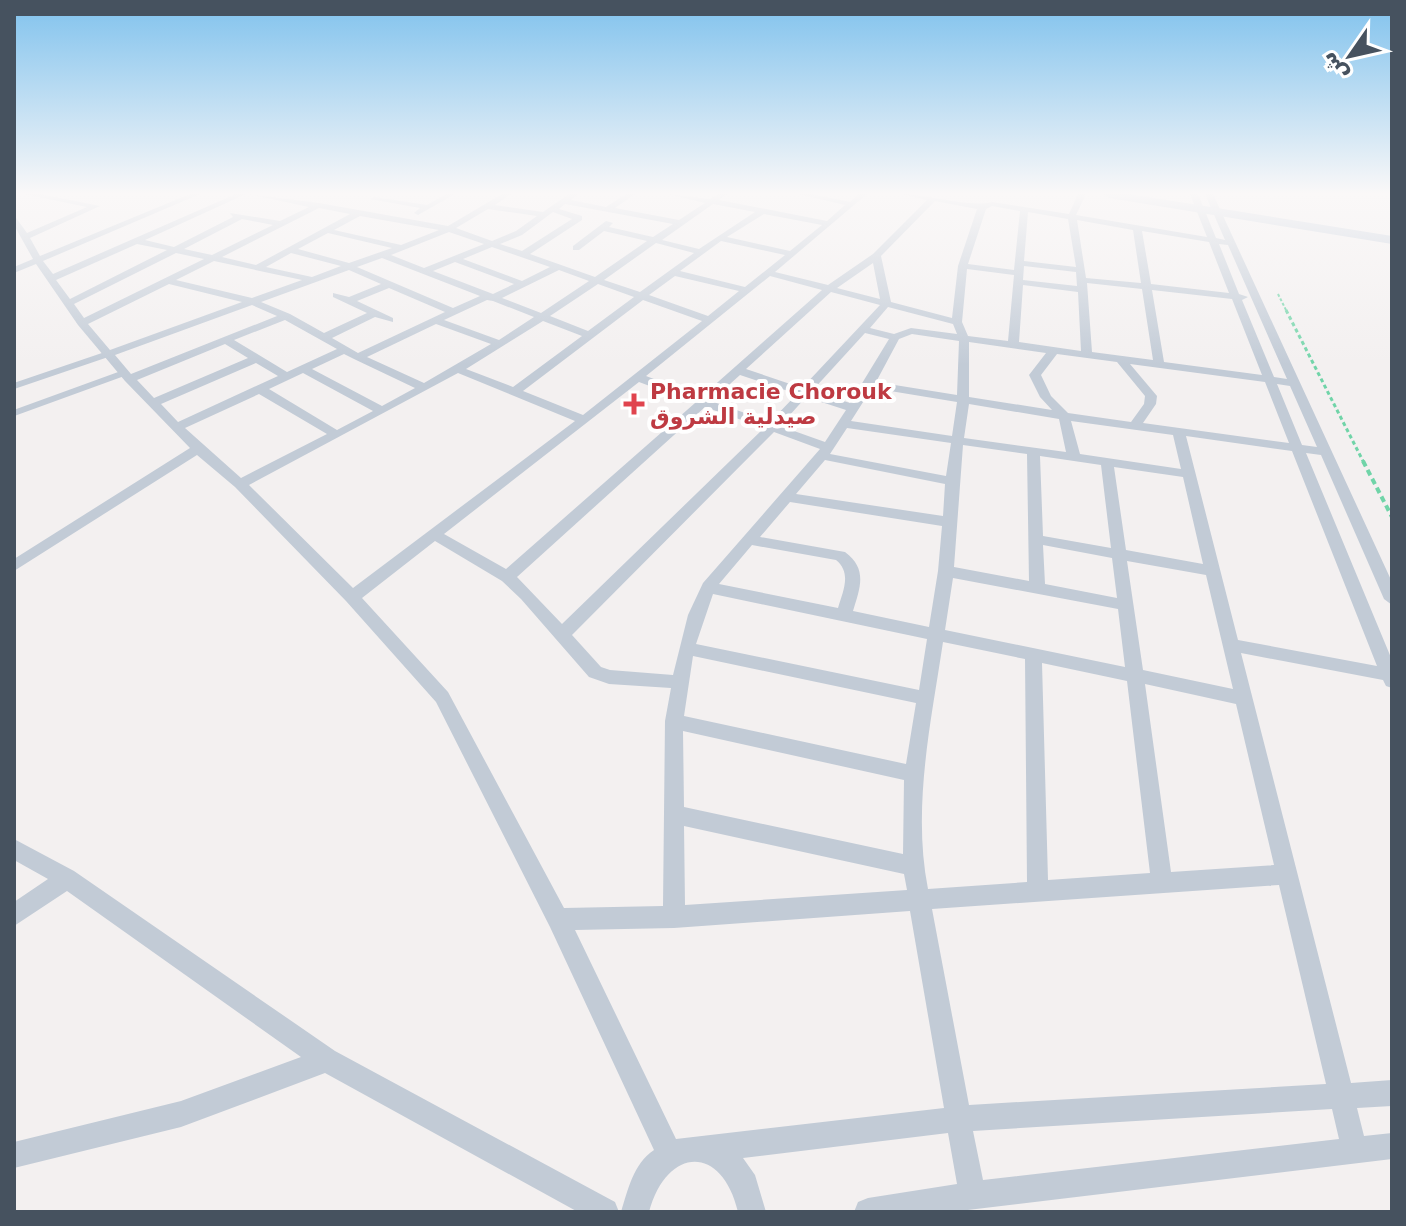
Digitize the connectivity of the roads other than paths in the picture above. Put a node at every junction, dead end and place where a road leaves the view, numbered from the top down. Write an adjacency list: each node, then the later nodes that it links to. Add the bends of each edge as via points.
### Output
1 (34, 251): 31 (street)
2 (59, 251): 31 (street)
3 (113, 251): 43 (street)
4 (172, 251): 34 (street)
5 (180, 251): 29 (street)
6 (226, 251): 29 (street)
7 (287, 251): 36 (street)
8 (293, 251): 32 (street)
9 (390, 251): 25 (street)
10 (474, 251): 30 (street)
11 (512, 251): 27 (street)
12 (529, 251): 27 (street)
13 (638, 251): 45 (street)
14 (699, 251): 24 (street)
15 (779, 251): 26 (street)
16 (795, 251): 26 (street)
17 (881, 251): 28 (street)
18 (968, 251): 33 (street)
19 (1021, 251): 42 (street)
20 (1077, 251): 46 (street)
21 (1140, 251): 50 (street)
22 (1223, 251): 55 (street)
23 (1226, 251): 57 (street)
24 (702, 252): 40 (street)
25 (381, 254): 32 (street); 38 (street)
26 (792, 254): 41 (street)
27 (523, 255): 35 (street)
28 (876, 256): 51 (street); 61 (street)
29 (212, 258): 36 (street); 39 (street)
30 (456, 259): 38 (street); 48 (street)
31 (38, 260): 37 (street); 43 (street)
32 (347, 266): 44 (street); 49 (street)
33 (963, 266): 42 (street); 69 (street)
34 (141, 267): 39 (street); 60 (street)
35 (558, 267): 45 (street); 48 (street)
36 (257, 268): 44 (street)
37 (14, 270)
38 (424, 271): 56 (street)
39 (184, 273): 47 (street)
40 (675, 273): 52 (street); 54 (street)
41 (768, 273): 51 (street); 52 (street)
42 (1019, 273): 46 (street); 46 (street); 78 (street)
43 (52, 278): 60 (street)
44 (312, 279): 58 (street)
45 (600, 280): 54 (street); 65 (street)
46 (1081, 280): 50 (street); 82 (street)
47 (170, 281): 58 (street); 70 (street)
48 (522, 284): 56 (street)
49 (387, 285): 59 (street); 62 (street)
50 (1145, 287): 55 (street); 86 (street)
51 (829, 289): 61 (street); 89 (street)
52 (746, 290): 67 (street)
53 (336, 295): 59 (street)
54 (646, 296): 67 (street); 72 (street)
55 (1235, 296): 57 (street); 93 (street)
56 (489, 298): 62 (street); 65 (street)
57 (1254, 298): 94 (street)
58 (250, 301): 64 (street); 81 (street)
59 (349, 301): 63 (street)
60 (69, 303): 70 (street)
61 (886, 304): 69 (street); 71 (street)
62 (453, 312): 68 (street)
63 (376, 313): 66 (street); 73 (street)
64 (286, 316): 73 (street); 76 (street)
65 (542, 317): 72 (street); 77 (street)
66 (389, 320)
67 (710, 320): 92 (street)
68 (436, 321): 77 (street); 83 (street)
69 (957, 322): 75 (street)
70 (82, 323): 81 (street)
71 (863, 329): 74 (street); 100 (street)
72 (591, 336): 99 (street)
73 (324, 337): 79 (street)
74 (895, 337): 75 (street, via 914,331); 95 (street)
75 (964, 338): 78 (street); 101 (street)
76 (226, 340): 84 (street); 90 (street)
77 (500, 344): 88 (street)
78 (1013, 345): 80 (street)
79 (346, 349): 83 (street); 87 (street)
80 (1054, 350): 82 (street); 107 (street, via 1035,375 1037,385)
81 (108, 354): 90 (street); 96 (lane)
82 (1087, 354): 85 (street)
83 (358, 357): 97 (street)
84 (257, 358): 91 (street); 103 (street)
85 (1119, 358): 86 (street); 110 (street, via 1151,396)
86 (1159, 364): 93 (street)
87 (303, 369): 91 (street); 105 (street)
88 (457, 369): 97 (street); 99 (street)
89 (740, 371): 100 (street); 102 (street)
90 (126, 376): 103 (street); 106 (lane)
91 (287, 377): 98 (street)
92 (637, 377): 102 (street); 108 (street)
93 (1267, 379): 94 (street); 116 (street)
94 (1294, 383): 120 (street)
95 (869, 384): 101 (street); 104 (street)
96 (14, 386)
97 (424, 388): 105 (street)
98 (260, 389): 111 (street); 114 (street)
99 (514, 392): 108 (street)
100 (805, 392): 104 (street); 112 (street)
101 (963, 401): 107 (street); 115 (street)
102 (703, 402): 112 (street); 135 (street)
103 (153, 403): 111 (street)
104 (852, 408): 109 (street)
105 (382, 411): 114 (street)
106 (14, 413)
107 (1064, 416): 110 (street); 121 (street)
108 (584, 420): 128 (street)
109 (845, 424): 115 (street); 119 (street)
110 (1135, 425): 113 (street)
111 (178, 427): 117 (street)
112 (772, 427): 119 (street); 143 (street)
113 (1178, 431): 116 (street); 123 (street)
114 (337, 435): 125 (street)
115 (957, 441): 118 (street); 124 (street)
116 (1298, 448): 120 (street); 148 (street)
117 (198, 449): 125 (street); 132 (street)
118 (1033, 451): 121 (street); 129 (street)
119 (825, 452): 124 (street); 126 (street)
120 (1326, 452): 139 (street)
121 (1074, 457): 122 (street)
122 (1107, 462): 123 (street); 131 (street)
123 (1189, 474): 134 (street)
124 (952, 481): 127 (street)
125 (240, 484): 138 (street)
126 (786, 497): 127 (street); 130 (street)
127 (949, 522): 133 (street)
128 (435, 535): 135 (street); 138 (street)
129 (1035, 539): 131 (street); 137 (street)
130 (750, 540): 136 (street); 141 (street, via 851,562 855,570)
131 (1121, 554): 134 (street); 140 (street)
132 (14, 566)
133 (946, 571): 137 (street); 142 (street)
134 (1213, 571): 144 (street)
135 (507, 577): 143 (street)
136 (708, 587): 141 (street); 145 (street)
137 (1037, 588): 140 (street)
138 (352, 597): 164 (street, via 442,697)
139 (1392, 599)
140 (1125, 605): 147 (street)
141 (844, 614): 142 (street)
142 (937, 633): 146 (street); 150 (street)
143 (562, 634): 149 (street, via 600,675)
144 (1231, 645): 148 (street); 151 (street)
145 (686, 648): 149 (street); 150 (street)
146 (1033, 653): 147 (street); 160 (street)
147 (1132, 674): 151 (street); 159 (street)
148 (1391, 677)
149 (680, 682): 152 (street)
150 (925, 698): 153 (street)
151 (1243, 698): 157 (street)
152 (674, 721): 153 (street); 154 (street)
153 (914, 774): 156 (street)
154 (672, 814): 156 (street); 163 (street)
155 (14, 849): 158 (street)
156 (913, 866): 161 (street)
157 (1286, 874): 159 (street); 167 (street)
158 (67, 878): 162 (street); 165 (street)
159 (1162, 883): 160 (street)
160 (1038, 891): 161 (street)
161 (919, 898): 163 (street); 168 (street)
162 (14, 915)
163 (674, 917): 164 (street)
164 (558, 919): 172 (street)
165 (326, 1060): 173 (street, via 181,1114); 175 (street)
166 (1392, 1093): 167 (street)
167 (1340, 1095): 168 (street); 170 (street)
168 (957, 1119): 171 (street); 174 (street)
169 (1392, 1146): 170 (street)
170 (1354, 1148): 174 (street)
171 (705, 1149): 172 (street); 177 (street, via 725,1159 741,1178)
172 (669, 1153): 176 (street, via 650,1171)
173 (14, 1155)
174 (972, 1195): 178 (street)
175 (605, 1212)
176 (635, 1212)
177 (752, 1212)
178 (868, 1212)

